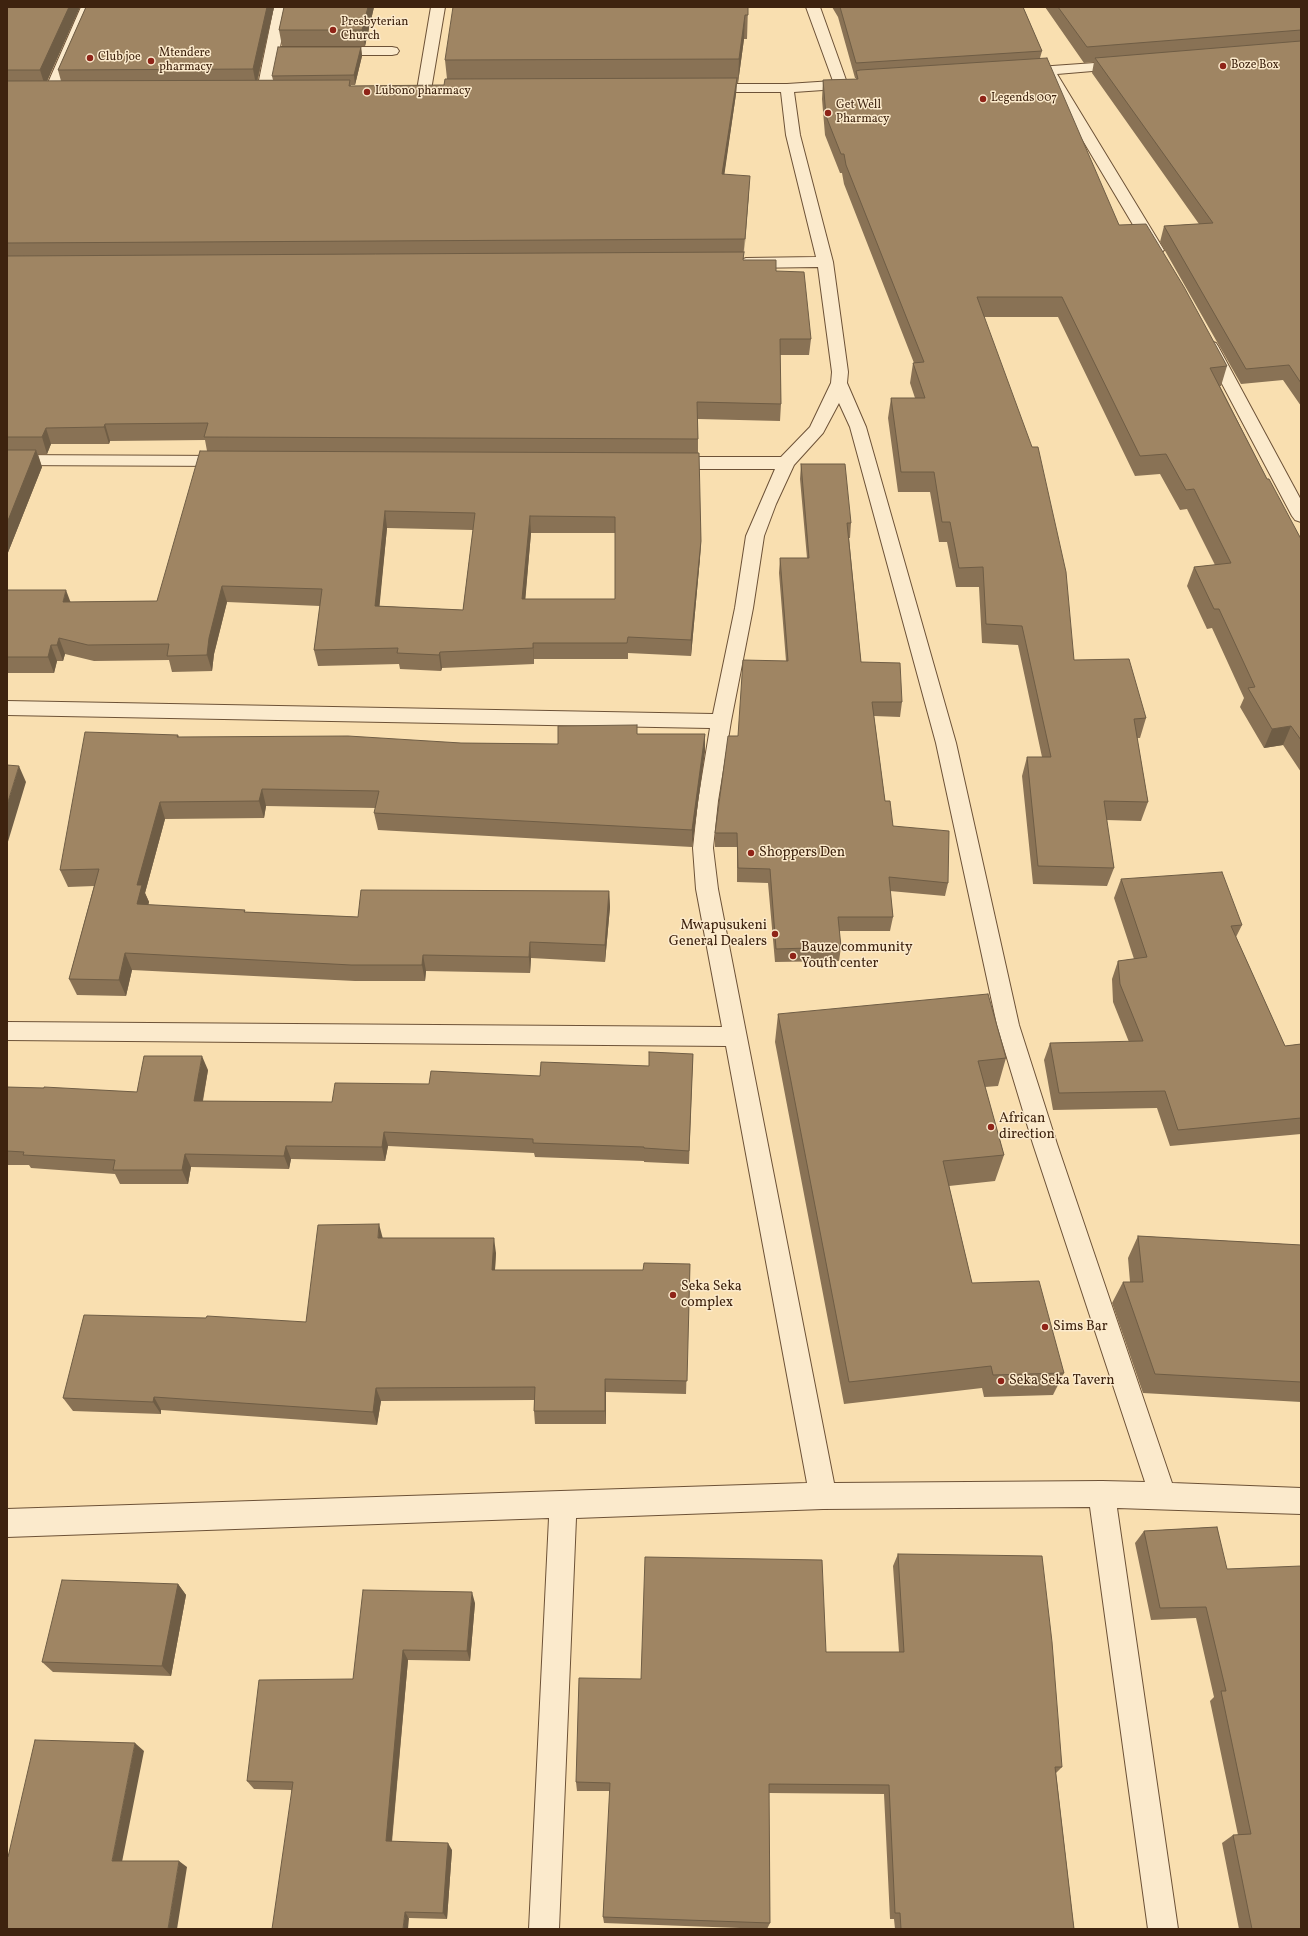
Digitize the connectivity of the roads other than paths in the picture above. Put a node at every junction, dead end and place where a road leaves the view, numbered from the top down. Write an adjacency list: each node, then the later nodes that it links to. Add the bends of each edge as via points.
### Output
1 (88, 7): 21 (street)
2 (282, 7): 5 (street)
3 (438, 7): 18 (street)
4 (813, 7): 11 (street)
5 (272, 51): 6 (street); 15 (street)
6 (392, 51)
7 (1136, 64): 8 (street)
8 (1049, 71): 9 (street); 23 (street)
9 (1011, 73)
10 (864, 83): 11 (street)
11 (841, 85): 13 (street)
12 (693, 88): 13 (street)
13 (788, 88): 24 (street, via 792,135)
14 (248, 90): 15 (street)
15 (264, 90): 16 (street)
16 (279, 90)
17 (409, 90): 18 (street)
18 (424, 90): 19 (street)
19 (440, 90)
20 (36, 92): 21 (street)
21 (51, 92): 22 (street)
22 (66, 92)
23 (1161, 260)
24 (825, 262): 25 (street); 27 (street, via 840,372)
25 (730, 263)
26 (1203, 333): 32 (street)
27 (839, 384): 31 (street, via 817,429); 39 (street, via 858,427 946,743 1008,1025 1045,1144)
28 (7, 460): 29 (street)
29 (244, 461)
30 (650, 463): 31 (street)
31 (786, 463): 34 (street, via 766,504 755,536 744,608)
32 (1301, 516)
33 (7, 708): 34 (street)
34 (721, 721): 36 (street, via 703,848 707,888)
35 (7, 1031): 36 (street)
36 (736, 1036): 38 (street)
37 (1102, 1494): 38 (street); 39 (street); 44 (street)
38 (823, 1496): 41 (street)
39 (1163, 1496): 40 (street)
40 (1301, 1501)
41 (563, 1504): 42 (street); 43 (street)
42 (7, 1525)
43 (544, 1929)
44 (1164, 1929)

